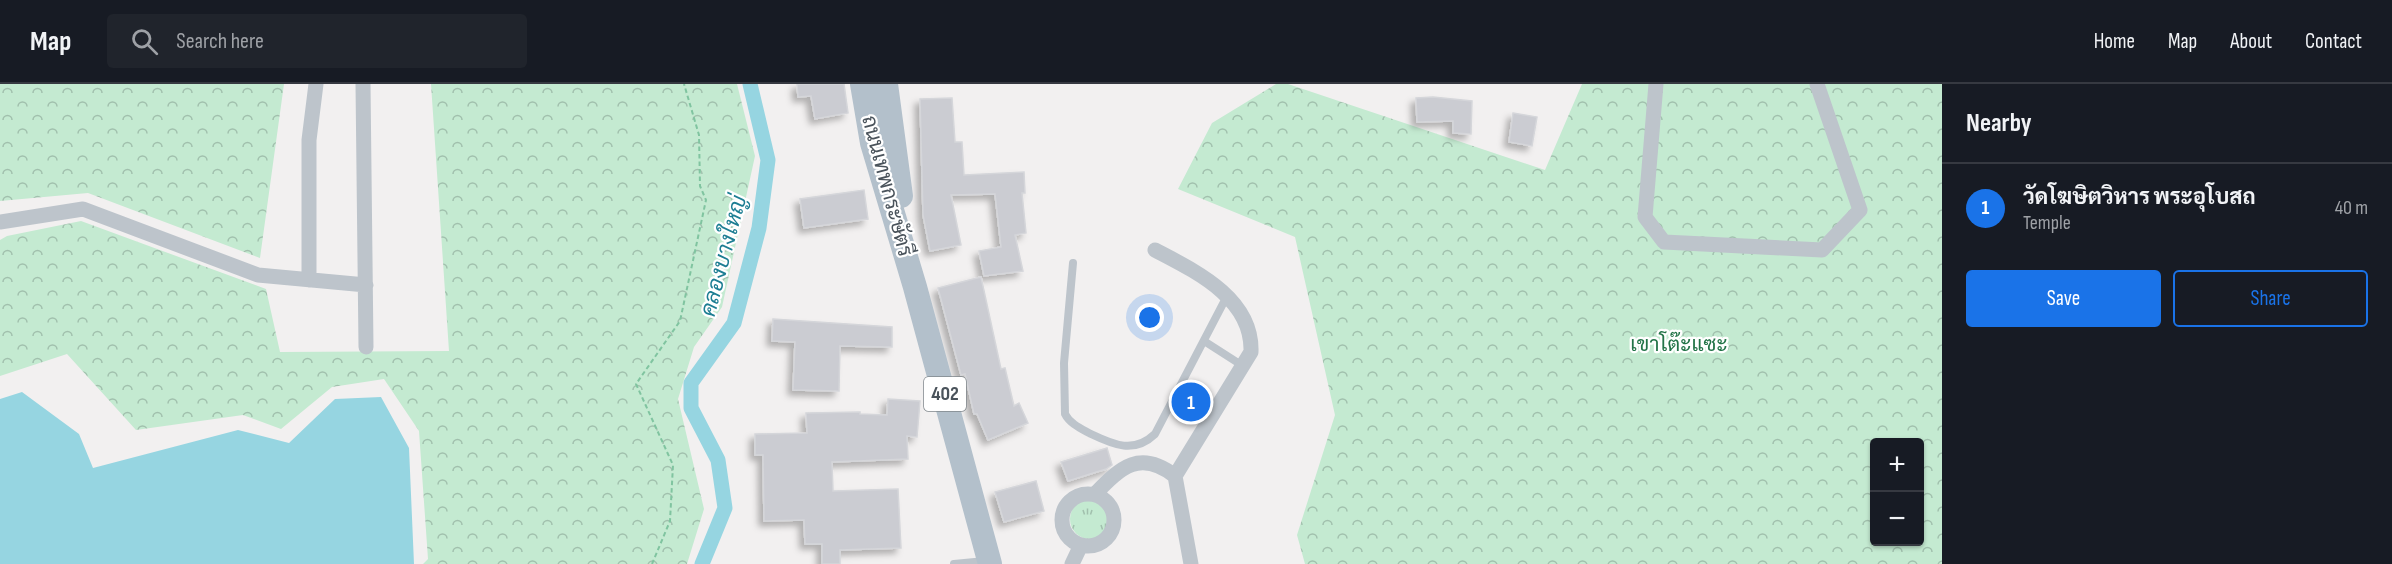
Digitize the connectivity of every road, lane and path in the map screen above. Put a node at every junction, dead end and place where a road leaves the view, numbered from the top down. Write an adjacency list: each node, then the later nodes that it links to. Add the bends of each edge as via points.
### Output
1 (316, 84): 12 (street, via 309,140)
2 (363, 84): 13 (street)
3 (684, 84): 22 (path, via 699,135 700,186 706,200 680,321 636,384 673,465 670,521)
4 (862, 84): 8 (main road, ถนนเทพกระษัตรี / 402)
5 (886, 84): 8 (main road, ถนนเทพกระษัตรี / 402)
6 (1656, 84): 7 (street, via 1645,217 1664,242 1822,250 1860,210)
7 (1817, 84)
8 (882, 142): 21 (main road, ถนนเทพกระษัตรี / 402, via 915,287)
9 (0, 222): 12 (street, via 83,209 258,275)
10 (1155, 250): 14 (street)
11 (1073, 263): 15 (lane, via 1064,363 1065,410 1068,420 1082,429 1118,447 1147,442 1155,434)
12 (309, 280): 13 (street)
13 (366, 285): 16 (street)
14 (1228, 294): 15 (lane); 17 (street, via 1252,339 1251,352)
15 (1204, 341): 17 (lane)
16 (366, 347)
17 (1243, 366): 18 (street)
18 (1175, 476): 19 (street, via 1147,461 1121,470); 25 (street)
19 (1095, 494): 20 (street, via 1073,498 1063,512 1064,530); 20 (street, via 1111,506 1113,529 1095,545)
20 (1081, 544): 24 (street)
21 (990, 562): 23 (lane)
22 (652, 564)
23 (954, 564)
24 (1072, 564)
25 (1191, 564)

